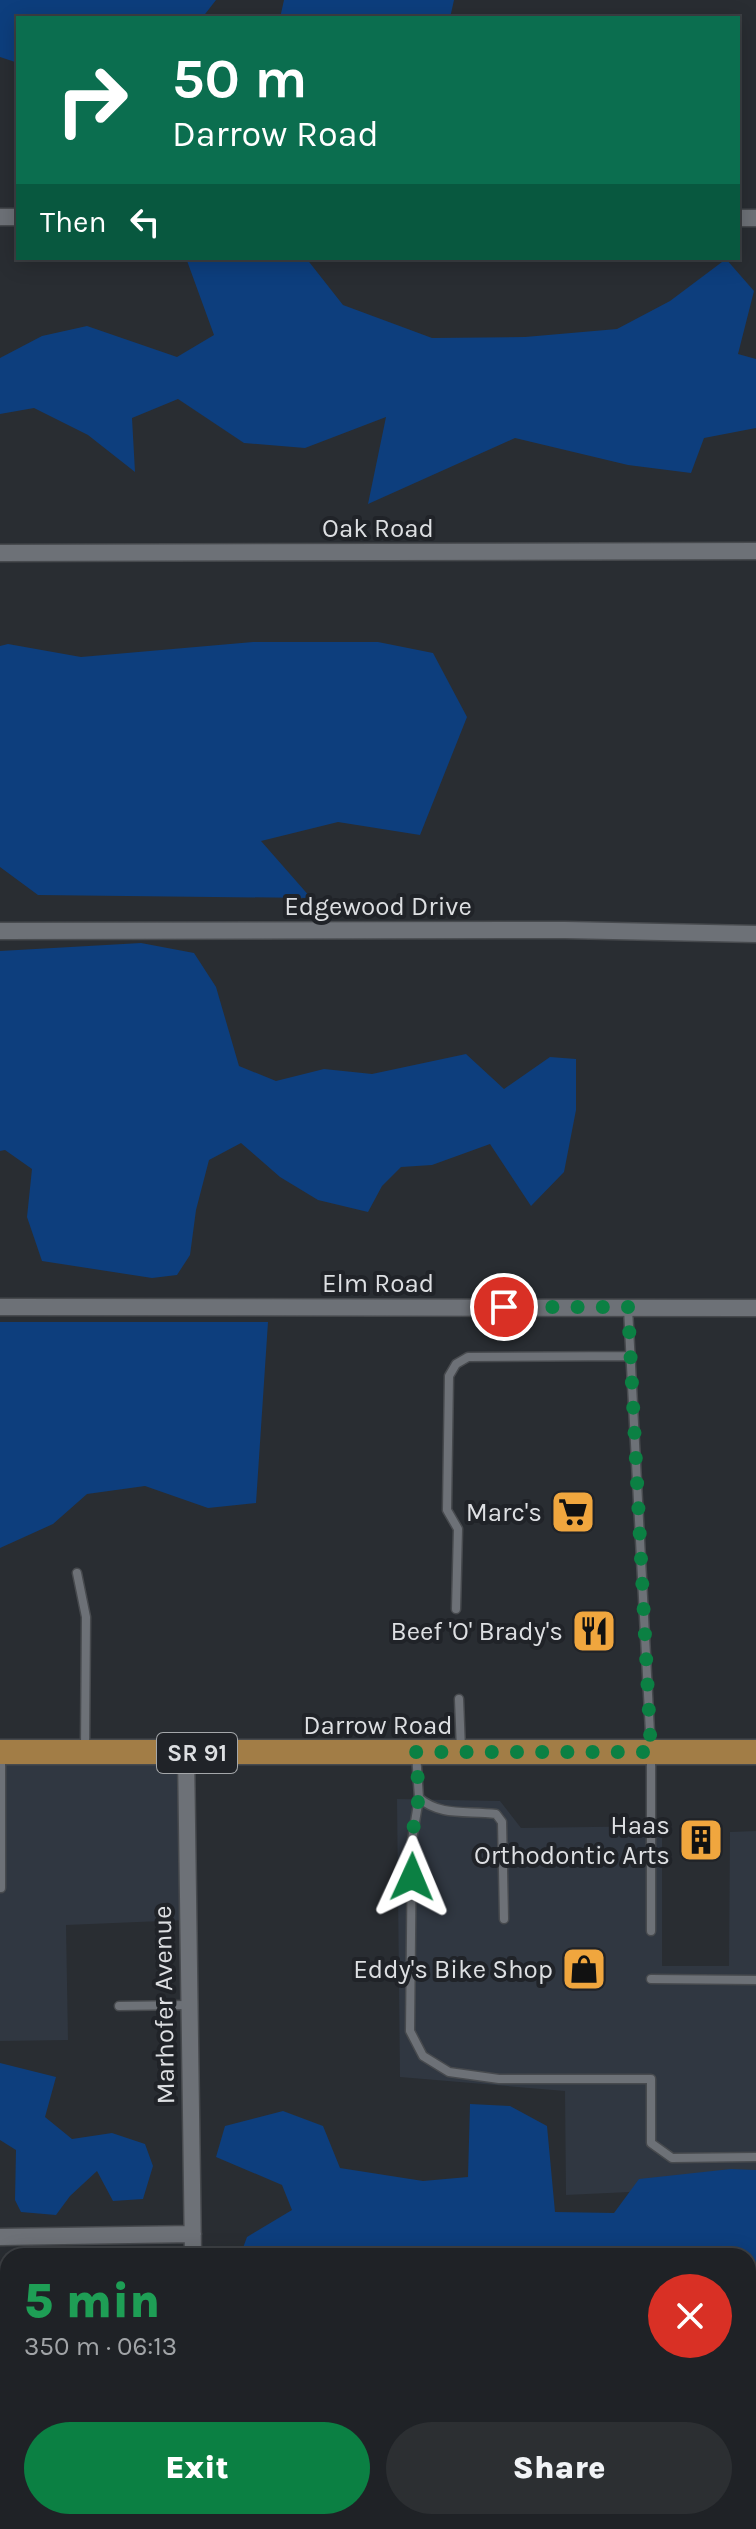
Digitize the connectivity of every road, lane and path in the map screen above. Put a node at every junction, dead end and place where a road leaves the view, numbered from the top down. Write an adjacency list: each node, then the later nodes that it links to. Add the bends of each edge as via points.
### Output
1 (756, 551): 2 (street, Oak Road)
2 (0, 553)
3 (0, 931): 4 (street, Edgewood Drive)
4 (756, 934)
5 (0, 1307): 6 (street, Elm Road)
6 (628, 1307): 7 (street, Elm Road); 8 (lane)
7 (756, 1308)
8 (631, 1356): 10 (lane, via 468,1357 452,1370 447,1510 458,1529); 16 (lane)
9 (77, 1573): 13 (lane, via 86,1617)
10 (456, 1609)
11 (459, 1699): 15 (lane)
12 (1, 1752): 13 (main road, Darrow Road / SR 91); 20 (lane)
13 (85, 1752): 18 (main road, Darrow Road / SR 91)
14 (416, 1752): 15 (main road, Darrow Road / SR 91); 18 (main road, Darrow Road / SR 91); 19 (lane)
15 (461, 1752): 16 (main road, Darrow Road / SR 91)
16 (651, 1752): 17 (main road, Darrow Road / SR 91); 22 (lane)
17 (756, 1752)
18 (186, 1753): 25 (street, Marhofer Avenue)
19 (419, 1798): 21 (lane, via 444,1811 496,1814 502,1822); 27 (lane, via 412,1840 410,2031 423,2056 449,2072 485,2077 651,2079 651,2143 672,2158)
20 (1, 1888)
21 (504, 1919)
22 (651, 1931)
23 (651, 1979): 24 (lane)
24 (756, 1980)
25 (188, 2005): 26 (lane); 28 (street, Marhofer Avenue)
26 (119, 2006)
27 (756, 2157)
28 (193, 2234): 29 (street); 30 (street, Marhofer Avenue)
29 (0, 2237)
30 (193, 2248)

